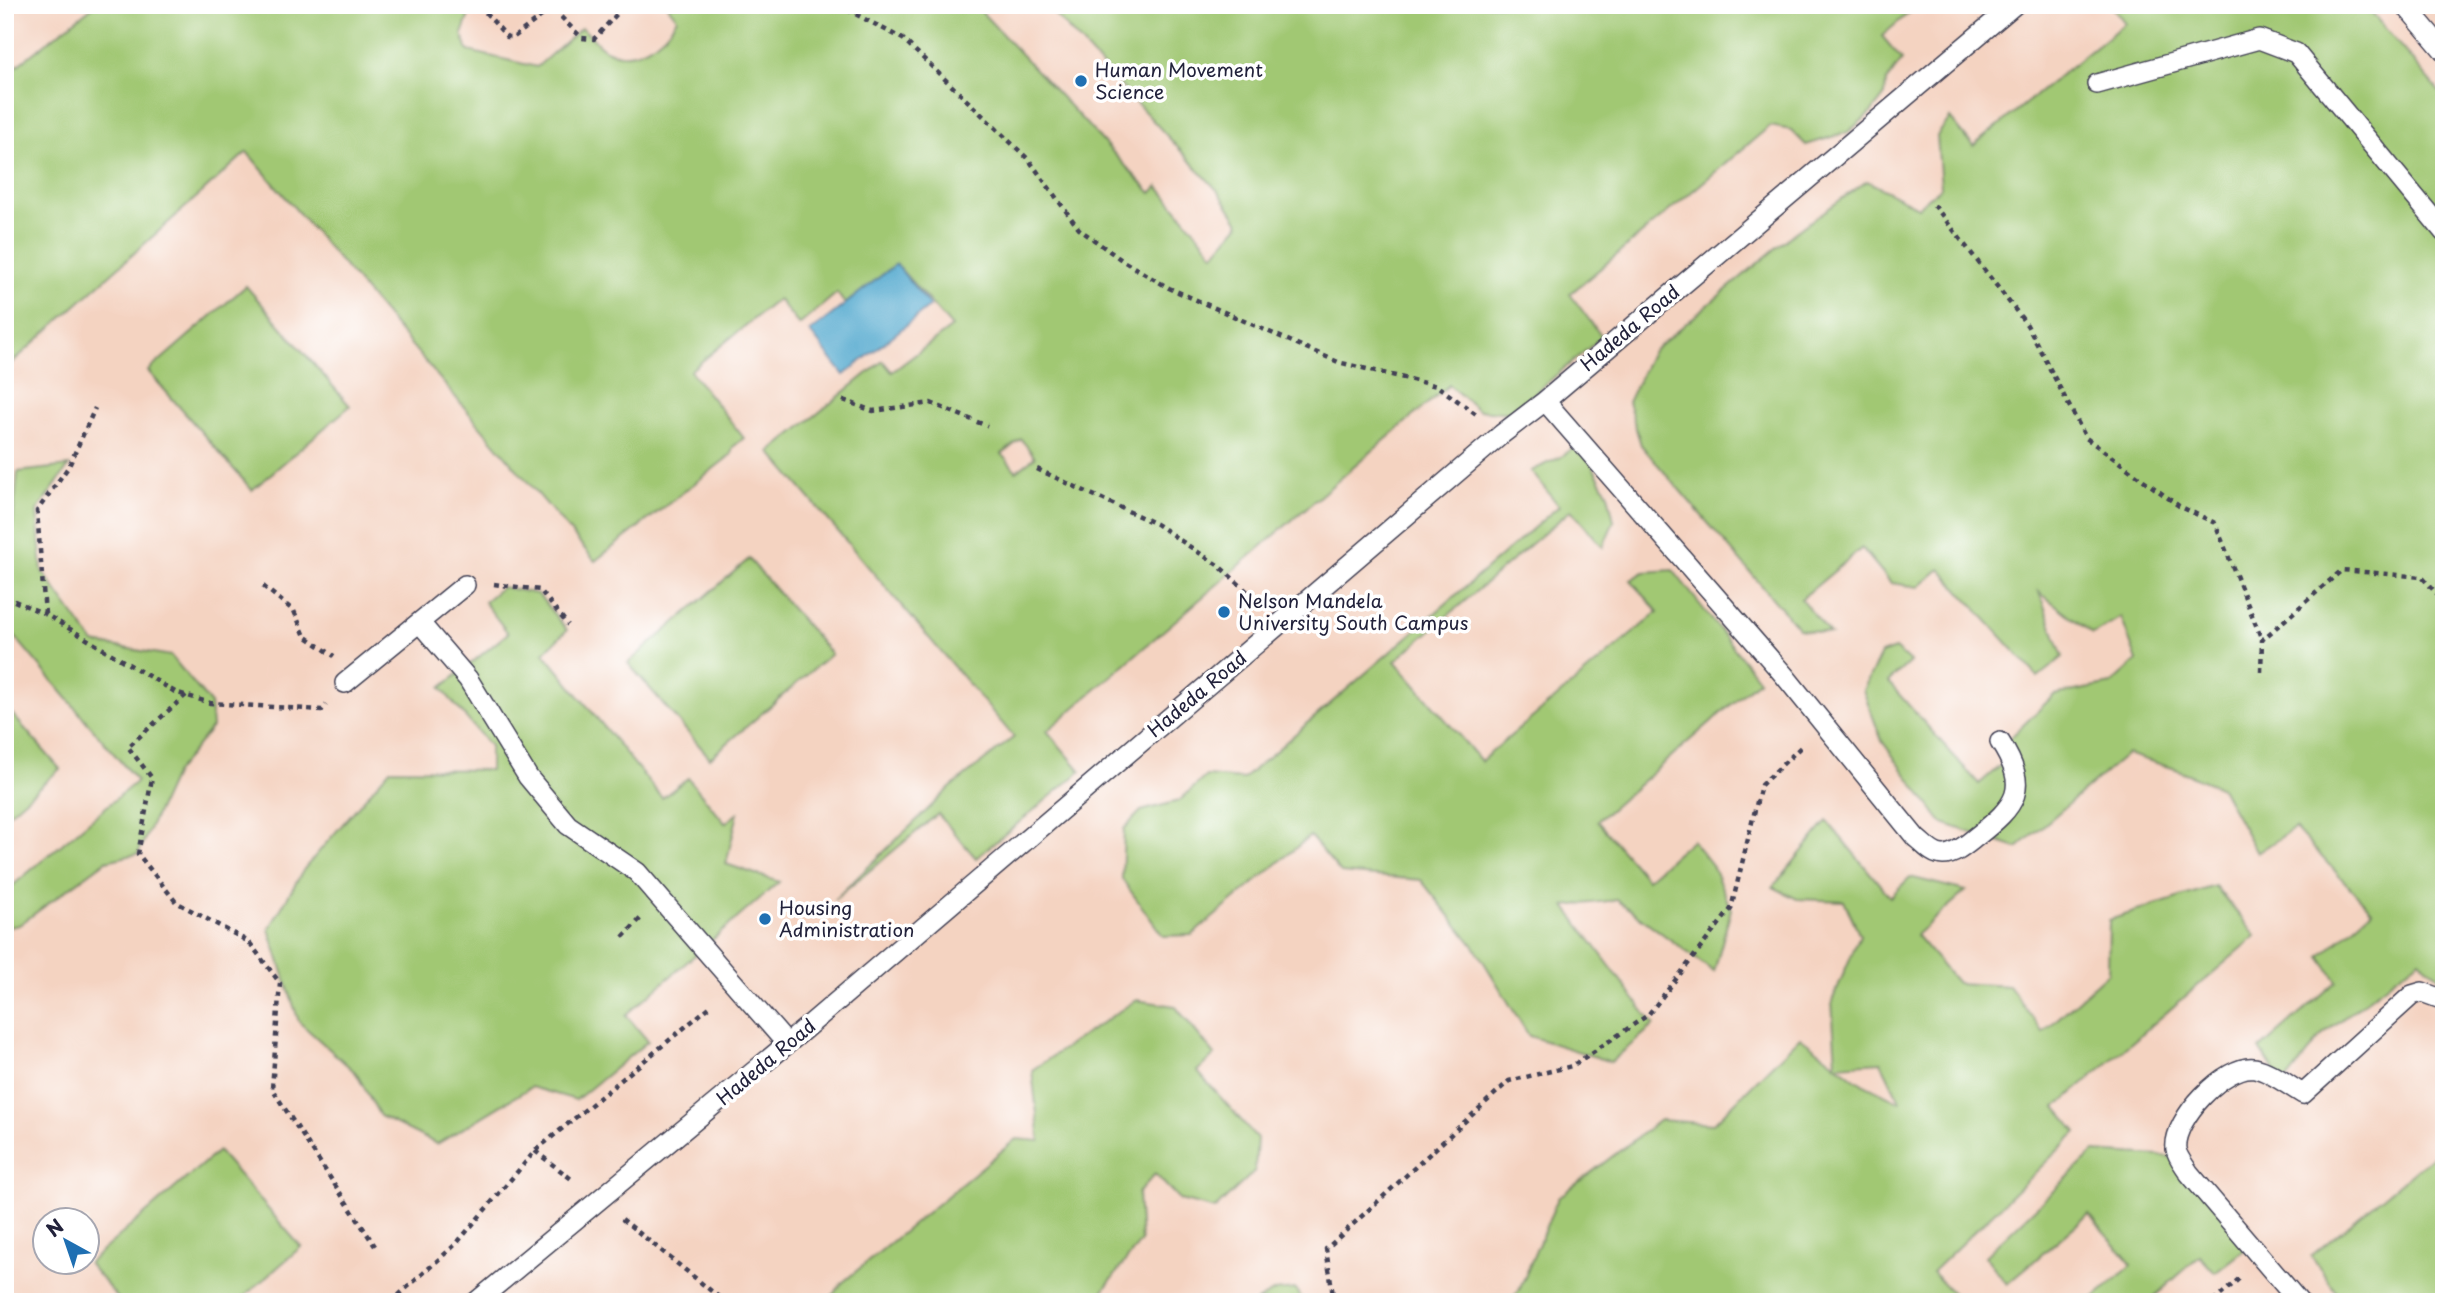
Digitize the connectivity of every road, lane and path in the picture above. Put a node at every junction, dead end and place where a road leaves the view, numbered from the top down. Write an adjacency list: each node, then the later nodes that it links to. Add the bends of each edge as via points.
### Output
1 (479, 5): 2 (path, via 506,37 514,37 552,8 587,40 594,39)
2 (625, 5)
3 (838, 5): 14 (path, via 903,39 1030,160 1079,229 1123,261 1169,288 1338,362 1437,386)
4 (2014, 5): 11 (lane, Hadeda Road)
5 (2405, 5): 6 (lane)
6 (2444, 51)
7 (2097, 84): 9 (lane, via 2259,39 2278,44 2296,53)
8 (1934, 205): 24 (path, via 2027,324 2086,438 2179,506 2215,523)
9 (2444, 232)
10 (843, 400): 13 (path, via 873,411 931,403)
11 (1545, 401): 14 (lane, Hadeda Road); 29 (lane, via 1784,675 1916,838 1935,854 1946,856 1968,843 2013,803 2017,774)
12 (95, 408): 20 (path, via 69,466 37,511)
13 (987, 426)
14 (1502, 434): 21 (lane, Hadeda Road)
15 (1037, 469): 21 (path, via 1187,543)
16 (465, 585): 22 (lane); 23 (path, via 504,583 540,590)
17 (263, 586): 26 (path, via 294,611 305,636)
18 (5, 597): 20 (path)
19 (2444, 602): 24 (path, via 2422,577 2342,570)
20 (45, 614): 27 (path)
21 (1281, 622): 32 (lane, Hadeda Road)
22 (419, 623): 26 (lane); 30 (lane, via 468,679 528,777 568,825 637,872)
23 (568, 625)
24 (2262, 640): 25 (path)
25 (2261, 672)
26 (352, 678): 27 (path, via 322,710 210,703)
27 (186, 695): 35 (path, via 128,747 152,778 138,854 176,902 249,942 280,983 272,1089)
28 (1809, 738): 39 (path, via 1761,785 1731,909 1648,1015 1572,1066 1509,1081 1366,1211 1326,1249)
29 (2000, 742)
30 (735, 986): 32 (lane); 33 (path)
31 (2444, 1000): 40 (lane, via 2422,992 2412,995 2303,1094 2255,1068 2241,1070 2194,1104 2183,1120 2176,1151 2189,1173)
32 (787, 1044): 34 (lane, Hadeda Road)
33 (535, 1151): 34 (path); 36 (path, via 456,1244)
34 (599, 1201): 37 (lane, Hadeda Road); 38 (path)
35 (375, 1246)
36 (391, 1302)
37 (476, 1302)
38 (725, 1302)
39 (1334, 1302)
40 (2300, 1302)

